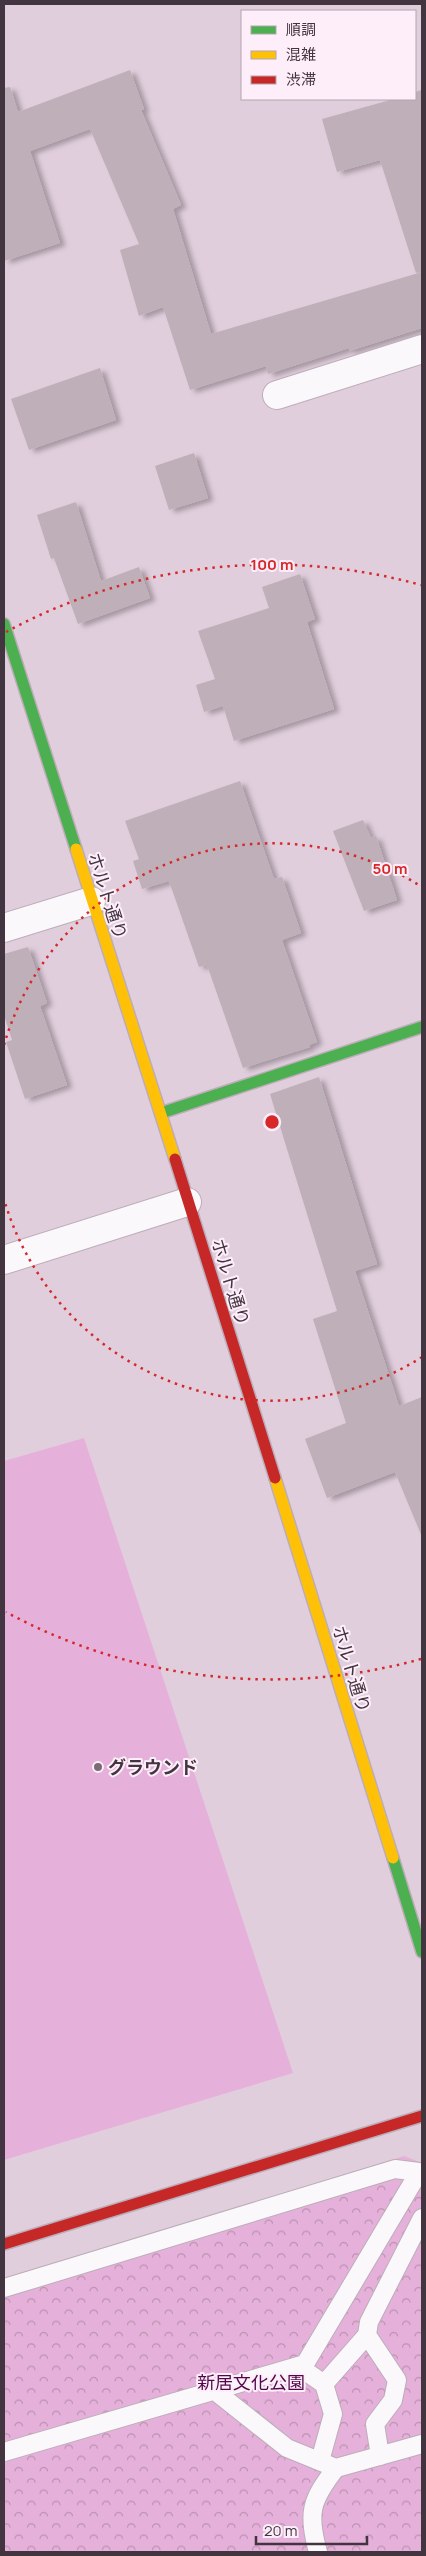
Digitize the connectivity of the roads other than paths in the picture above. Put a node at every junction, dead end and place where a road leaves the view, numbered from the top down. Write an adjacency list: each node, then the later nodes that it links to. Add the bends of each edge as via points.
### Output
1 (422, 349): 2 (street)
2 (277, 395)
3 (4, 624): 4 (street, ホルト通り)
4 (91, 901): 5 (street); 7 (street, ホルト通り)
5 (4, 928)
6 (422, 1027): 7 (street)
7 (161, 1113): 8 (street, ホルト通り)
8 (187, 1202): 9 (street); 10 (street, ホルト通り)
9 (4, 1260)
10 (422, 1952)
11 (422, 2116): 14 (street)
12 (420, 2176): 15 (lane, via 419,2172 395,2169); 17 (lane, via 305,2364)
13 (422, 2218): 16 (lane, via 369,2322)
14 (4, 2244)
15 (4, 2288)
16 (367, 2335): 18 (lane); 22 (lane, via 397,2380 392,2400 375,2424)
17 (298, 2366): 18 (lane); 19 (lane)
18 (324, 2384): 23 (lane, via 333,2414)
19 (214, 2391): 21 (lane); 23 (lane, via 287,2448)
20 (422, 2444): 22 (lane)
21 (4, 2452)
22 (380, 2456): 23 (lane)
23 (328, 2465): 24 (lane, via 313,2504 310,2527)
24 (318, 2552)

